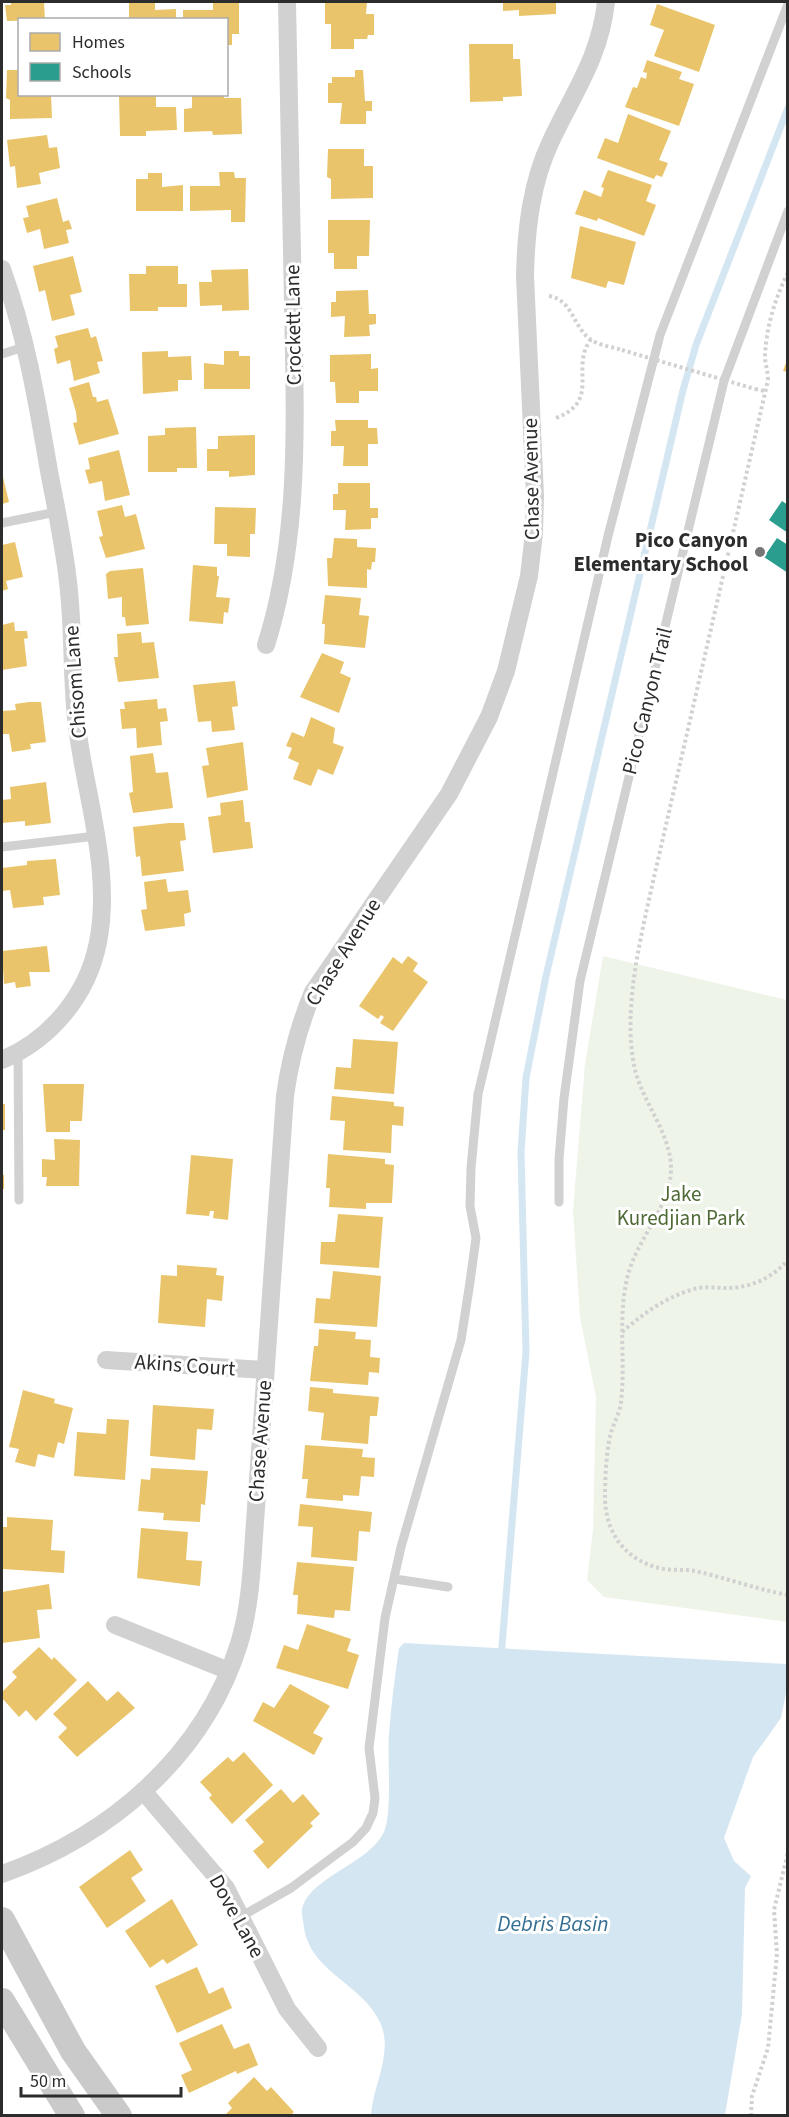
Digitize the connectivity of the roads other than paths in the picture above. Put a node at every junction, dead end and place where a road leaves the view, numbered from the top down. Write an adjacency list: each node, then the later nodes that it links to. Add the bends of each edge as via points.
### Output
1 (287, 2): 10 (street, Crockett Lane, via 295,464 288,553)
2 (606, 2): 18 (street, Chase Avenue, via 601,36 590,69 538,173 527,233 525,298 535,496 529,576 519,626 492,708 470,758 332,961 299,1026 285,1096)
3 (788, 4): 19 (lane, via 660,335 608,536 478,1094 470,1206 476,1238 460,1340)
4 (788, 211): 16 (lane, Pico Canyon Trail, via 724,381 580,981 564,1098)
5 (2, 269): 6 (street, Chisom Lane)
6 (27, 345): 7 (lane); 8 (street, Chisom Lane)
7 (2, 354)
8 (56, 512): 9 (lane); 11 (street, Chisom Lane, via 68,582 77,726)
9 (2, 523)
10 (266, 645)
11 (96, 836): 12 (lane); 13 (street, Chisom Lane, via 102,911 98,944 74,999 57,1023)
12 (2, 847)
13 (18, 1052): 14 (street, Chisom Lane); 15 (lane)
14 (2, 1060)
15 (19, 1200)
16 (559, 1202)
17 (106, 1360): 18 (street, Akins Court)
18 (265, 1370): 22 (street, Chase Avenue, via 250,1580 241,1634)
19 (395, 1579): 20 (lane); 25 (lane, via 385,1618 369,1748 373,1813 353,1842 291,1888)
20 (448, 1587)
21 (115, 1625): 22 (street)
22 (229, 1671): 23 (street, Chase Avenue, via 192,1737)
23 (144, 1792): 24 (street, Chase Avenue, via 88,1833); 25 (street, Dove Lane, via 208,1864)
24 (2, 1874)
25 (242, 1917): 28 (street, Dove Lane, via 287,2009)
26 (2, 1920): 30 (main road, via 74,2051)
27 (2, 2001): 29 (main road)
28 (318, 2048)
29 (72, 2115)
30 (119, 2115)

